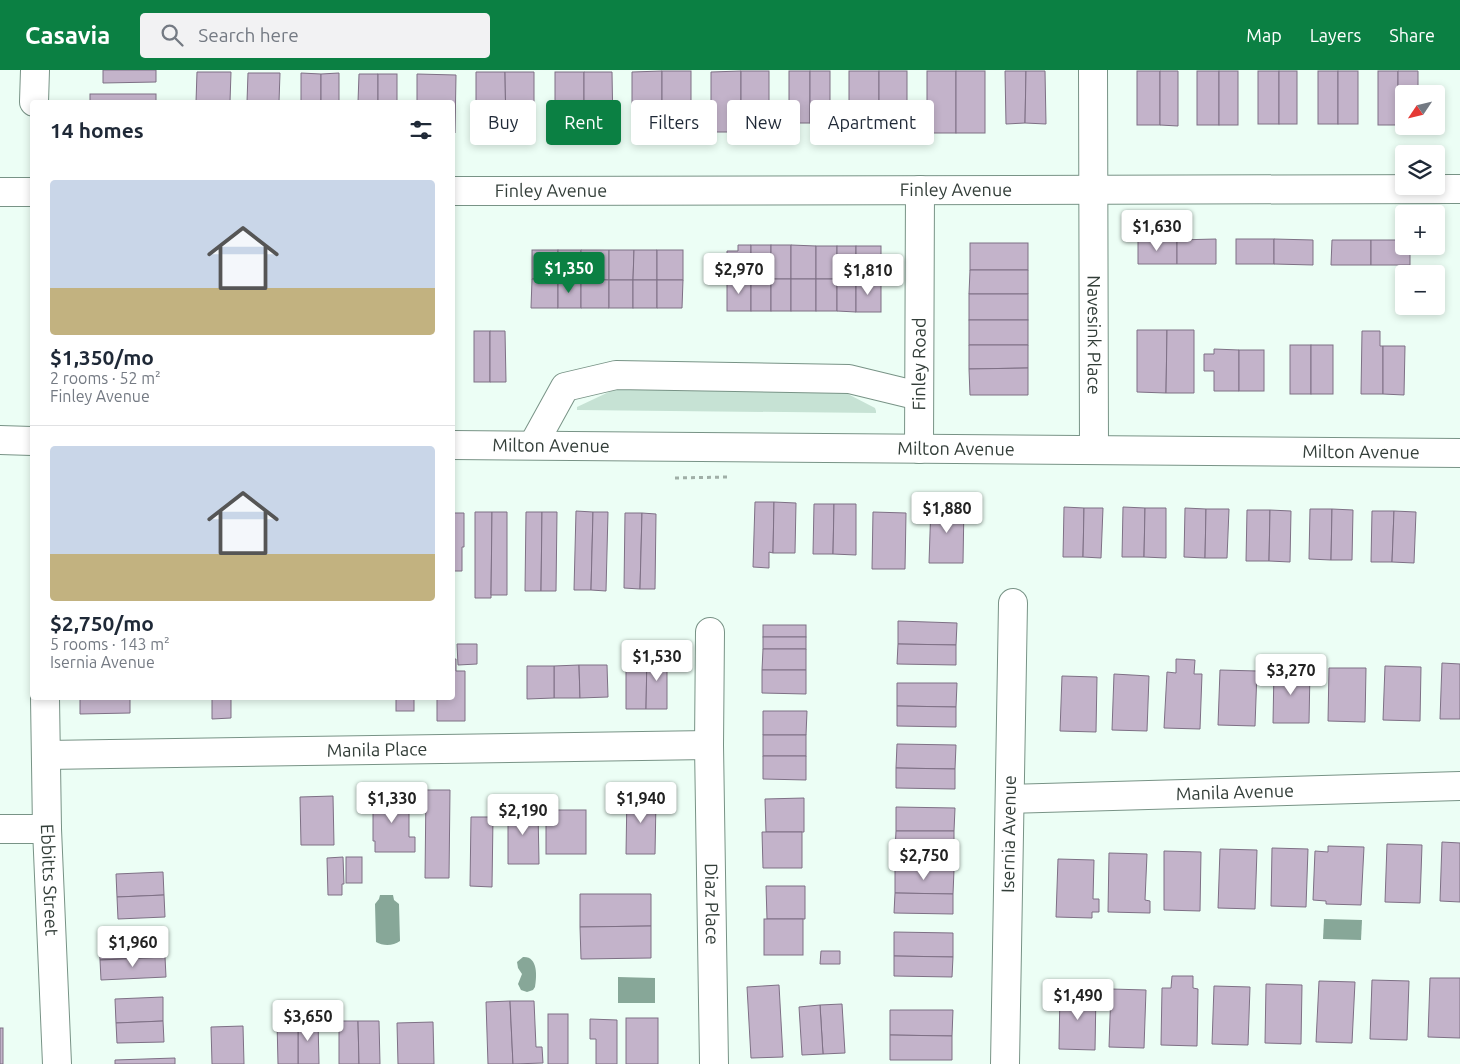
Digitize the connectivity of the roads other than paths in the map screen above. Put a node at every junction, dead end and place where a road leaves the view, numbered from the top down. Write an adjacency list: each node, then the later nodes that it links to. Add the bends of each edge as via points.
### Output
1 (35, 70): 3 (street)
2 (1093, 70): 4 (street, Navesink Place)
3 (34, 100)
4 (1093, 189): 5 (street, Finley Avenue); 6 (street, Finley Avenue); 16 (street, Navesink Place)
5 (1460, 189)
6 (920, 190): 7 (street, Finley Avenue); 10 (street, Finley Road)
7 (455, 191)
8 (0, 192): 9 (street)
9 (30, 192)
10 (919, 396): 14 (street, via 850,379 616,374 565,387); 15 (street, Finley Road)
11 (0, 440): 12 (street)
12 (30, 441)
13 (455, 444): 14 (street, Milton Avenue)
14 (533, 445): 15 (street, Milton Avenue)
15 (919, 449): 16 (street, Milton Avenue)
16 (1094, 450): 17 (street, Milton Avenue)
17 (1460, 453)
18 (1013, 603): 24 (street, Isernia Avenue)
19 (710, 632): 21 (street, Diaz Place)
20 (45, 700): 22 (street, Ebbitts Street)
21 (709, 745): 22 (street, Manila Place); 28 (street, Diaz Place)
22 (46, 755): 26 (street, Ebbitts Street)
23 (1460, 786): 24 (street, Manila Avenue)
24 (1010, 799): 29 (street, Isernia Avenue)
25 (0, 829): 26 (street)
26 (47, 829): 27 (street, Ebbitts Street)
27 (57, 1064)
28 (714, 1064)
29 (1005, 1064)

